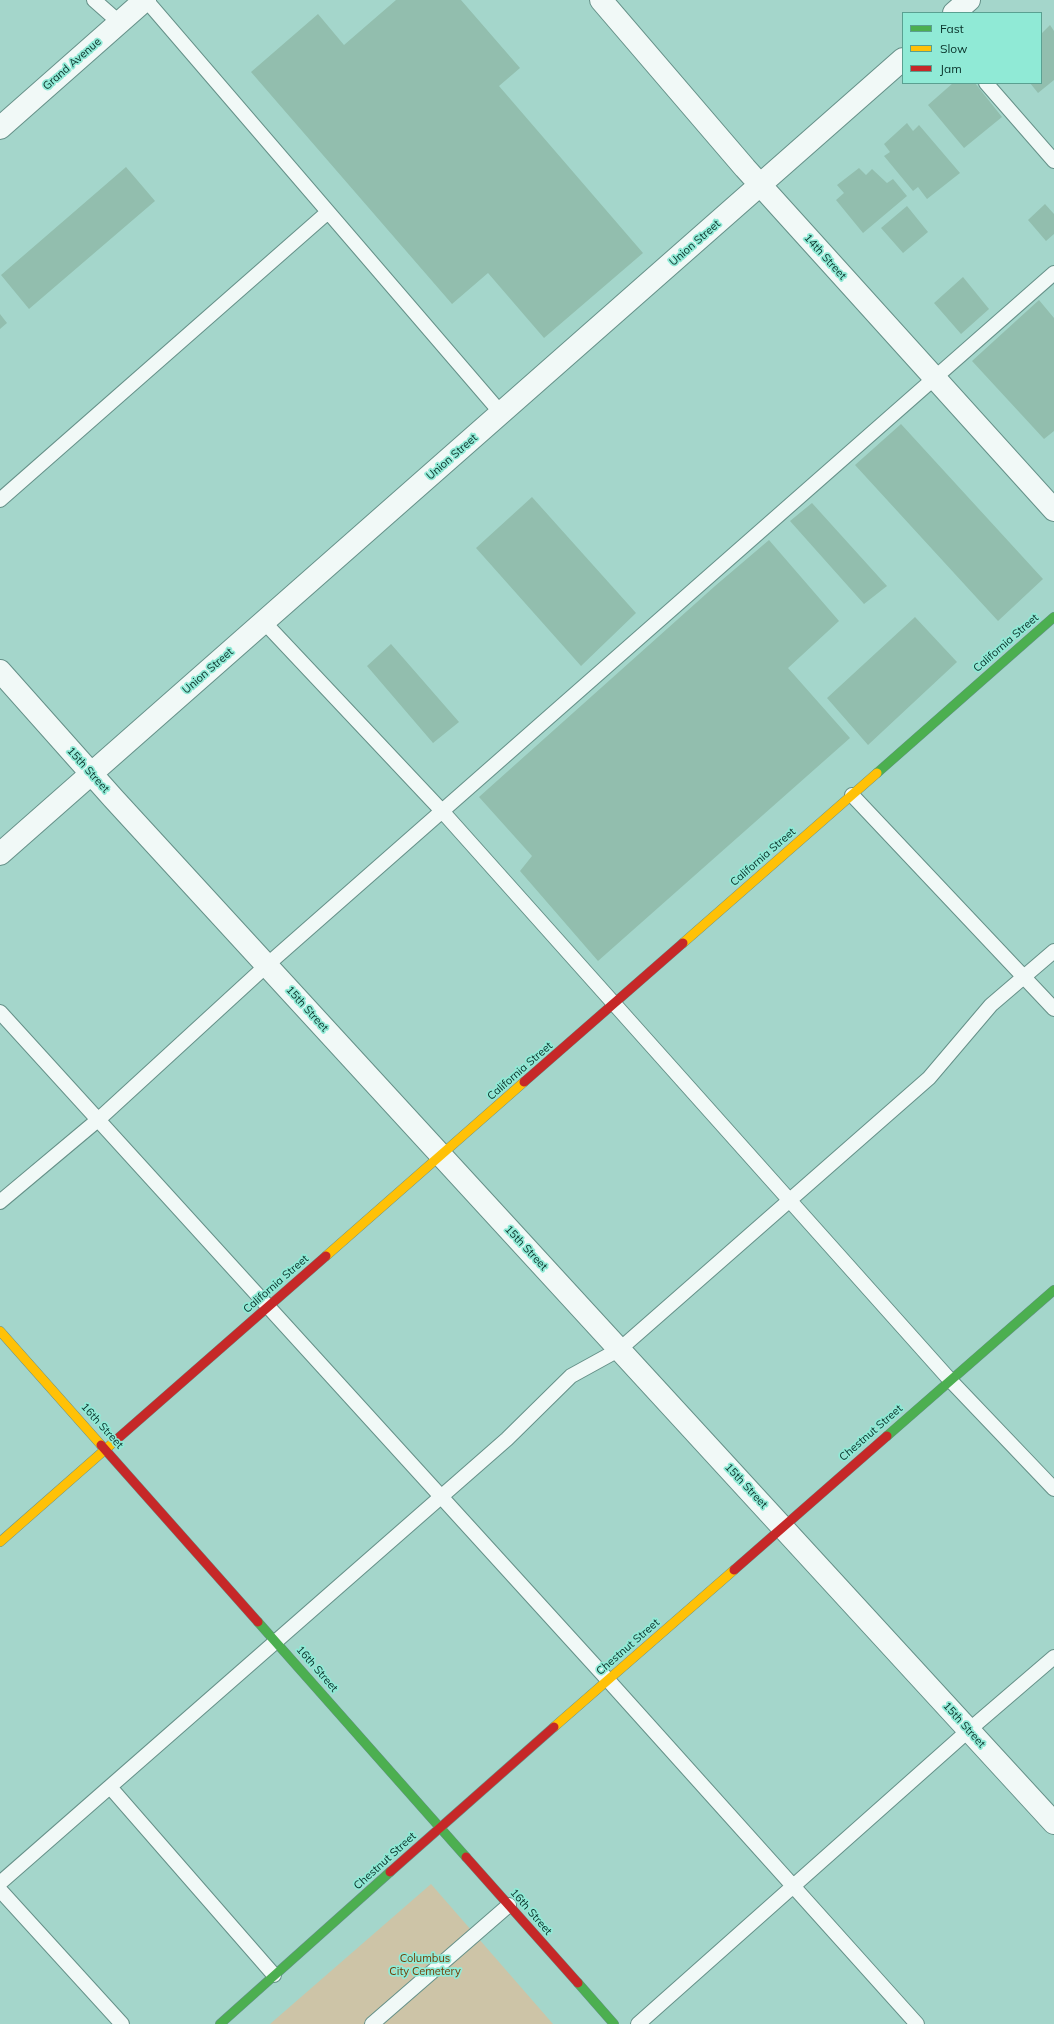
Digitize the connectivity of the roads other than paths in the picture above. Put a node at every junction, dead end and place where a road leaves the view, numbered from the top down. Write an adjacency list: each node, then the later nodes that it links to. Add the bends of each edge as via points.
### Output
1 (94, 0): 6 (lane)
2 (145, 0): 6 (street, Grand Avenue); 12 (lane)
3 (601, 0): 11 (street, 14th Street)
4 (969, 0): 5 (street)
5 (955, 12)
6 (120, 23): 9 (street, Grand Avenue)
7 (902, 60): 11 (street, Union Street)
8 (987, 84): 10 (lane)
9 (0, 128)
10 (1054, 161)
11 (761, 185): 14 (street, 14th Street); 15 (street, Union Street)
12 (328, 212): 15 (lane); 16 (lane)
13 (1054, 273): 14 (lane)
14 (934, 378): 17 (street, 14th Street); 23 (lane)
15 (501, 413): 19 (street, Union Street)
16 (0, 500)
17 (1054, 510)
18 (1054, 617): 22 (street, California Street)
19 (264, 622): 21 (street, Union Street); 23 (lane)
20 (0, 671): 21 (street, 15th Street)
21 (91, 774): 24 (street, Union Street); 26 (street, 15th Street)
22 (852, 795): 27 (lane); 28 (street, California Street)
23 (442, 811): 26 (lane); 28 (lane)
24 (0, 854)
25 (1054, 951): 27 (lane)
26 (267, 965): 31 (lane); 32 (street, 15th Street)
27 (1025, 977): 29 (lane); 33 (lane, via 991,1006 929,1078)
28 (614, 1004): 32 (street, California Street); 33 (lane)
29 (1054, 1010)
30 (0, 1012): 31 (lane)
31 (99, 1119): 34 (lane); 36 (lane)
32 (442, 1156): 36 (street, California Street); 38 (street, 15th Street)
33 (791, 1200): 38 (lane); 39 (lane)
34 (0, 1202)
35 (1054, 1290): 39 (street, Chestnut Street)
36 (268, 1308): 40 (street, California Street); 42 (lane)
37 (0, 1331): 40 (street, 16th Street)
38 (620, 1349): 42 (lane, via 571,1376 507,1439); 43 (street, 15th Street)
39 (950, 1380): 41 (lane); 43 (street, Chestnut Street)
40 (106, 1449): 44 (street, California Street); 45 (street, 16th Street)
41 (1054, 1490)
42 (442, 1497): 45 (lane); 47 (lane)
43 (783, 1527): 47 (street, Chestnut Street); 48 (street, 15th Street)
44 (0, 1542)
45 (277, 1642): 49 (lane); 51 (street, 16th Street)
46 (1054, 1657): 48 (lane)
47 (608, 1680): 51 (street, Chestnut Street); 53 (lane)
48 (969, 1730): 50 (street, 15th Street); 53 (lane)
49 (110, 1787): 52 (lane); 56 (lane)
50 (1054, 1823)
51 (440, 1827): 55 (street, 16th Street); 56 (street, Chestnut Street)
52 (0, 1883)
53 (792, 1887): 61 (lane); 62 (lane)
54 (0, 1890): 57 (lane)
55 (509, 1905): 59 (lane); 60 (street, 16th Street)
56 (274, 1975): 58 (street, Chestnut Street)
57 (122, 2024)
58 (220, 2024)
59 (372, 2024)
60 (614, 2024)
61 (638, 2024)
62 (917, 2024)

